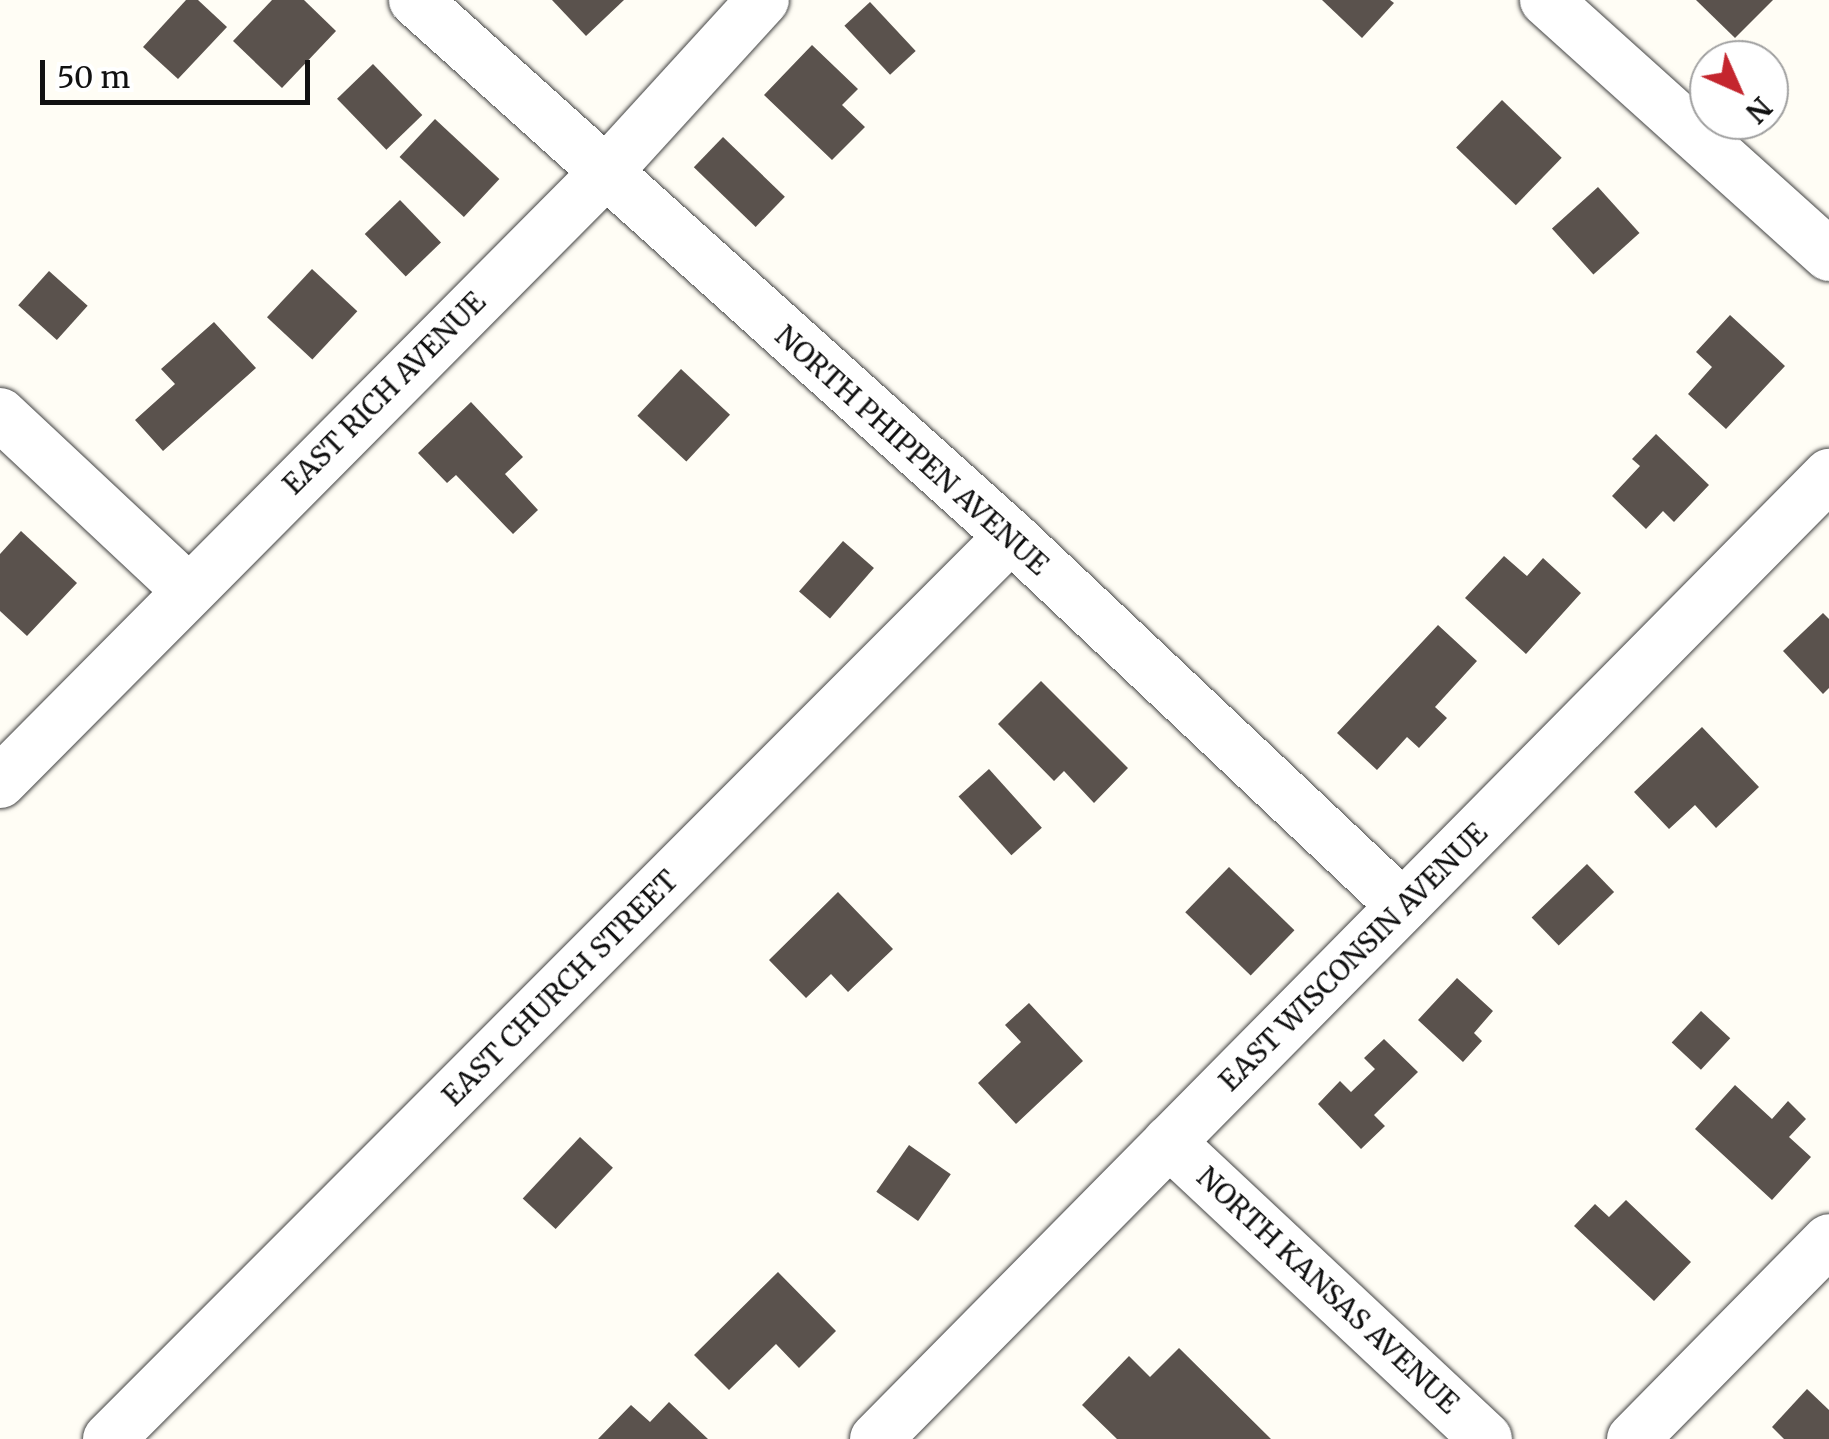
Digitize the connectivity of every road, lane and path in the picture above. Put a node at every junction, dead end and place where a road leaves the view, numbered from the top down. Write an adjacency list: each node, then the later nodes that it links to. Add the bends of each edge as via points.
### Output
1 (415, 0): 4 (street, NORTH PHIPPEN AVENUE)
2 (763, 0): 4 (street, EAST RICH AVENUE)
3 (1546, 0): 5 (street)
4 (603, 175): 8 (street, NORTH PHIPPEN AVENUE); 9 (street, EAST RICH AVENUE)
5 (1829, 256)
6 (0, 414): 9 (street)
7 (1829, 474): 11 (street, EAST WISCONSIN AVENUE)
8 (1011, 536): 11 (street, NORTH PHIPPEN AVENUE); 14 (street, EAST CHURCH STREET)
9 (187, 588): 10 (street, EAST RICH AVENUE)
10 (0, 782)
11 (1403, 906): 12 (street, EAST WISCONSIN AVENUE)
12 (1170, 1142): 15 (street, EAST WISCONSIN AVENUE); 16 (street, NORTH KANSAS AVENUE)
13 (1829, 1240): 17 (street)
14 (109, 1439)
15 (876, 1439)
16 (1486, 1439)
17 (1634, 1439)

